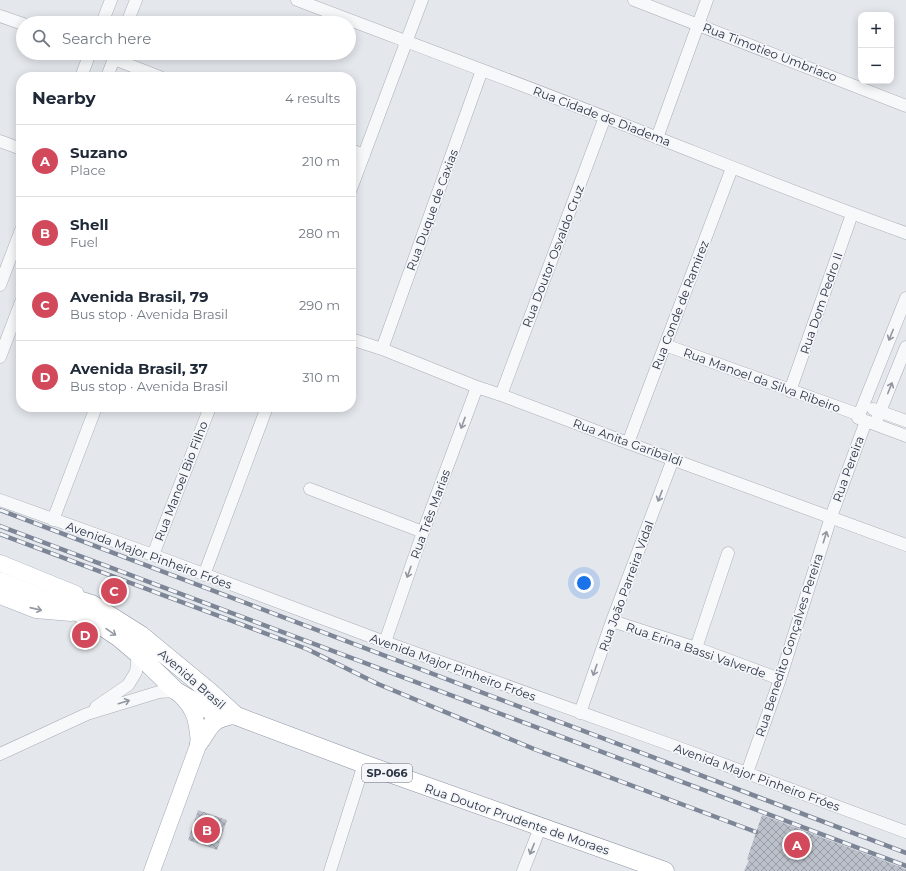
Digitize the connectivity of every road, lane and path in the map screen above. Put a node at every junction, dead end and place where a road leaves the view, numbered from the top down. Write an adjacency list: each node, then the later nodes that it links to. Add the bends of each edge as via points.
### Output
1 (111, 0): 8 (street)
2 (136, 0): 9 (street)
3 (297, 0): 10 (street, Rua Cidade de Diadema)
4 (422, 0): 14 (street)
5 (634, 0): 13 (street, Rua Timotieo Umbriaco)
6 (707, 0): 13 (street)
7 (0, 16): 11 (street)
8 (105, 16)
9 (130, 16)
10 (340, 16)
11 (16, 22)
12 (356, 22): 14 (street, Rua Cidade de Diadema)
13 (697, 24): 22 (street, Rua Timotieo Umbriaco); 24 (street)
14 (406, 41): 18 (street, Rua Cidade de Diadema); 28 (street)
15 (87, 60): 19 (street)
16 (113, 60): 20 (street)
17 (124, 60): 21 (street)
18 (482, 70): 23 (street, Rua Cidade de Diadema); 40 (street, Rua Duque de Caxias)
19 (83, 72)
20 (109, 72)
21 (149, 72)
22 (906, 106)
23 (605, 117): 24 (street, Rua Cidade de Diadema); 44 (street, Rua Doutor Osvaldo Cruz)
24 (656, 138): 29 (street, Rua Cidade de Diadema)
25 (0, 141): 26 (street)
26 (16, 147)
27 (356, 152): 28 (street)
28 (364, 155): 30 (street)
29 (732, 168): 31 (street, Rua Cidade de Diadema); 38 (street, Rua Conde de Ramirez)
30 (356, 176)
31 (852, 214): 32 (street, Rua Cidade de Diadema); 43 (street, Rua Dom Pedro II)
32 (906, 233)
33 (16, 243): 34 (street)
34 (0, 285)
35 (906, 298): 49 (street, one-way to 49)
36 (16, 317): 41 (street)
37 (356, 341): 40 (street, Rua Anita Garibaldi)
38 (665, 345): 43 (street, Rua Manoel da Silva Ribeiro); 52 (street, Rua Conde de Ramirez)
39 (906, 347): 48 (street, one-way to 39)
40 (382, 349): 42 (street, Rua Anita Garibaldi)
41 (0, 357)
42 (477, 387): 44 (street, Rua Anita Garibaldi); 58 (street, Rua Três Marias, one-way to 58)
43 (790, 391): 49 (street, Rua Manoel da Silva Ribeiro)
44 (501, 395): 52 (street, Rua Anita Garibaldi)
45 (94, 412): 57 (street)
46 (208, 412): 61 (street, Rua Manoel Bio Filho)
47 (265, 412): 63 (street)
48 (880, 412): 49 (street, Rua Manoel da Silva Ribeiro); 49 (street); 50 (street, Rua Manoel da Silva Ribeiro)
49 (864, 417): 51 (street, Rua Manoel da Silva Ribeiro); 56 (street, Rua Pereira)
50 (906, 421)
51 (906, 436)
52 (628, 443): 53 (street, Rua Anita Garibaldi)
53 (673, 459): 56 (street, Rua Anita Garibaldi); 66 (street, Rua João Parreira Vidal, one-way to 66)
54 (310, 489): 58 (street)
55 (0, 500): 57 (street, Avenida Major Pinheiro Fróes)
56 (831, 517): 59 (street, Rua Anita Garibaldi); 70 (street, Rua Benedito Gonçalves Pereira, one-way to 56)
57 (53, 520): 61 (street, Avenida Major Pinheiro Fróes)
58 (423, 532): 67 (street, Rua Três Marias, one-way to 67)
59 (906, 545)
60 (728, 553): 68 (street)
61 (153, 555): 63 (street, Avenida Major Pinheiro Fróes)
62 (0, 563): 65 (main road, Avenida Brasil, via 78,594)
63 (204, 575): 67 (street, Avenida Major Pinheiro Fróes)
64 (5, 583): 65 (highway, Avenida Brasil / SP-066)
65 (86, 608): 69 (highway, Avenida Brasil / SP-066, one-way to 69); 72 (highway, Avenida Brasil, via 141,635)
66 (612, 621): 68 (street, Rua Erina Bassi Valverde); 74 (street, Rua João Parreira Vidal, one-way to 74)
67 (385, 642): 74 (street, Avenida Major Pinheiro Fróes)
68 (696, 648): 70 (street, Rua Erina Bassi Valverde)
69 (138, 654): 71 (highway, Avenida Brasil / SP-066); 75 (street, via 136,672 128,685)
70 (780, 679): 80 (street, Rua Benedito Gonçalves Pereira)
71 (176, 691): 73 (highway, Avenida Brasil / SP-066); 75 (street, one-way to 71, via 159,692); 77 (main road, via 194,712)
72 (210, 692): 73 (highway); 76 (highway, Avenida Brasil)
73 (209, 710): 76 (highway, Avenida Brasil / SP-066); 77 (main road)
74 (580, 713): 80 (street, Avenida Major Pinheiro Fróes)
75 (87, 714): 78 (street)
76 (234, 715): 77 (highway, via 214,720); 79 (highway, Rua Doutor Prudente de Moraes / SP-066)
77 (199, 743): 83 (main road)
78 (0, 754)
79 (364, 764): 81 (highway, Rua Doutor Prudente de Moraes / SP-066); 84 (street)
80 (747, 773): 82 (street, Avenida Major Pinheiro Fróes)
81 (540, 828): 85 (street, one-way to 85); 86 (highway, Rua Doutor Prudente de Moraes / SP-066)
82 (906, 832)
83 (152, 871)
84 (330, 871)
85 (523, 871)
86 (665, 871)

